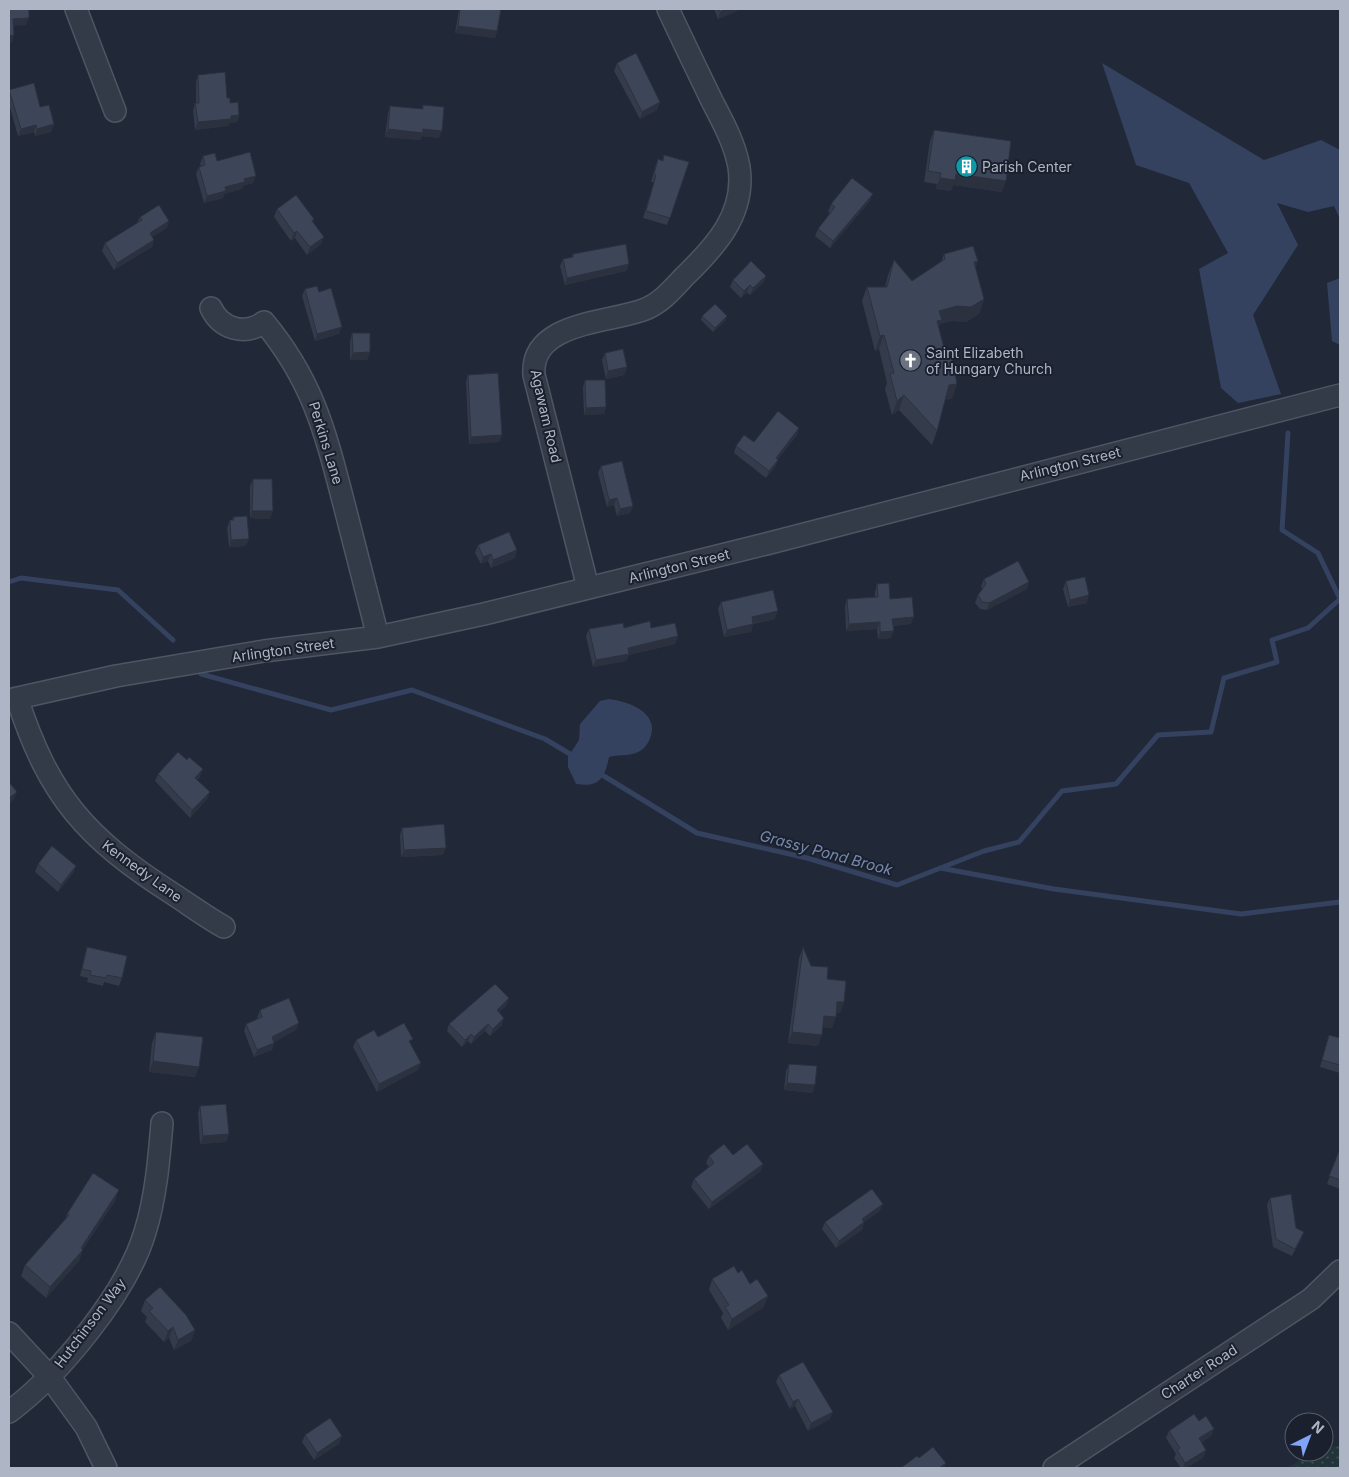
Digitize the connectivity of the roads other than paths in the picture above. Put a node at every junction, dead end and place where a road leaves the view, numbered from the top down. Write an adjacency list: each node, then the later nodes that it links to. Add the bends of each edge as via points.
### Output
1 (76, 9): 3 (street)
2 (668, 9): 6 (street, Agawam Road, via 730,136 739,166 739,194 731,220 718,242 663,298 643,310 560,332 544,344 535,358 534,375)
3 (115, 111)
4 (211, 308): 7 (street, Perkins Lane, via 218,320 230,328 252,329 264,322 311,394 328,439)
5 (1340, 394): 6 (street, Arlington Street)
6 (588, 588): 7 (street, Arlington Street)
7 (378, 638): 8 (street, Arlington Street, via 208,660)
8 (13, 699): 9 (street, Kennedy Lane, via 46,771 84,825 135,870)
9 (224, 927)
10 (162, 1123): 13 (street, Hutchinson Way, via 158,1170 145,1232 129,1271 104,1310)
11 (1340, 1271): 16 (street, Charter Road, via 1311,1299)
12 (9, 1333): 13 (street)
13 (49, 1376): 14 (street, Hutchinson Way); 15 (street, via 86,1427)
14 (9, 1412)
15 (106, 1468)
16 (1054, 1468)

